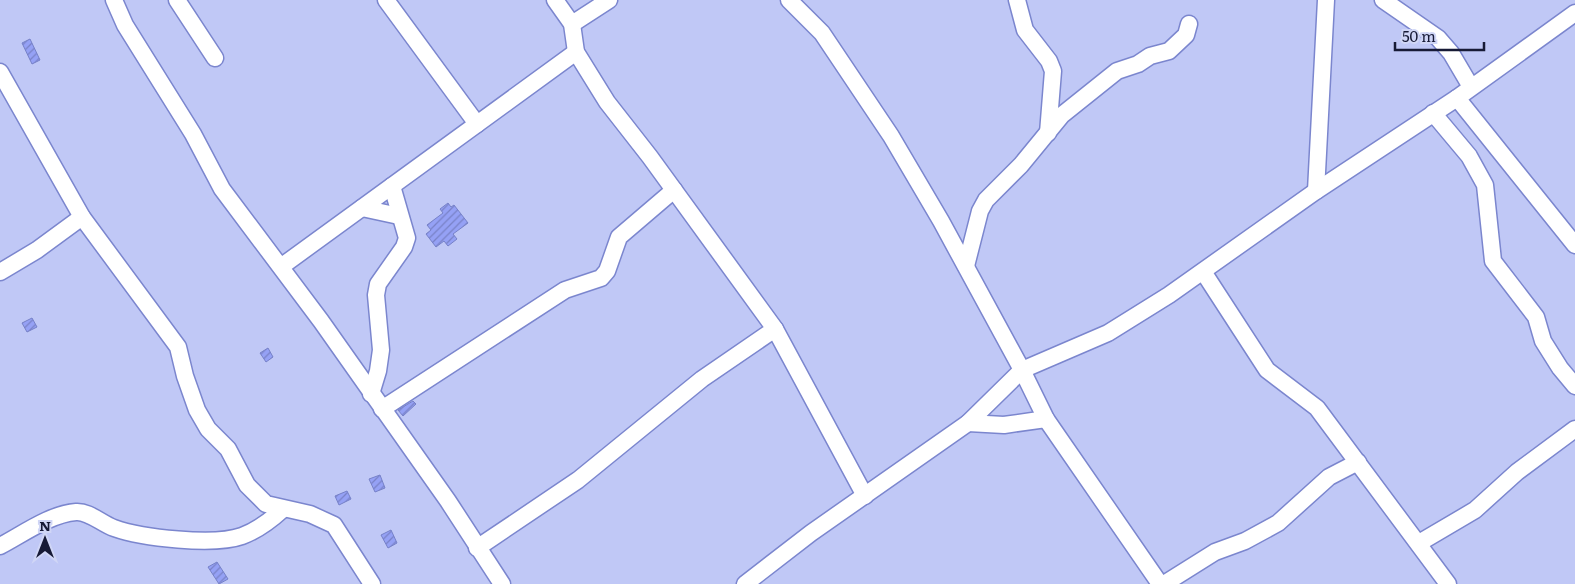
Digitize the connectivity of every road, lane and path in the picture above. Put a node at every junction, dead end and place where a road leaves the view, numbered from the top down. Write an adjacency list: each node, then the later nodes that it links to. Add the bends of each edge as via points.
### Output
1 (114, 0): 28 (street, via 124,25 222,189)
2 (177, 0): 14 (street)
3 (386, 0): 19 (street)
4 (555, 0): 11 (street)
5 (609, 0): 11 (street)
6 (789, 0): 29 (street, via 822,33 853,77)
7 (1017, 0): 20 (street, via 1025,30 1053,71)
8 (1326, 0): 23 (street)
9 (1383, 0): 16 (street, via 1438,38)
10 (1575, 13): 16 (street)
11 (572, 24): 13 (street)
12 (1189, 24): 20 (street, via 1186,35 1169,51 1117,71 1062,115)
13 (576, 52): 19 (street); 22 (street, via 607,102)
14 (215, 58)
15 (0, 72): 26 (street)
16 (1471, 87): 17 (street)
17 (1456, 98): 18 (street); 27 (street)
18 (1433, 113): 23 (street); 34 (street, via 1468,156 1485,185 1493,261 1536,317 1543,340)
19 (477, 124): 21 (street)
20 (1048, 133): 29 (street, via 1022,165 986,200 980,211)
21 (392, 186): 24 (street); 25 (street)
22 (674, 190): 32 (street); 36 (street, via 619,237 607,271 601,278 565,290)
23 (1316, 190): 31 (street)
24 (362, 208): 25 (street); 28 (street)
25 (399, 216): 35 (street, via 406,238 404,247 386,269 376,295 381,350)
26 (82, 217): 30 (street); 42 (street, via 178,347 197,410 208,429 228,449 256,495 266,504)
27 (1575, 245)
28 (282, 266): 35 (street)
29 (966, 266): 33 (street)
30 (0, 272)
31 (1204, 273): 33 (street, via 1108,333); 40 (street, via 1267,370 1317,408)
32 (775, 329): 41 (street); 45 (street, via 702,379 578,480)
33 (1022, 370): 37 (street); 38 (street)
34 (1575, 386)
35 (372, 394): 36 (street)
36 (382, 409): 45 (street, via 448,501)
37 (1046, 419): 38 (street, via 1004,425); 49 (street)
38 (968, 423): 41 (street)
39 (1575, 429): 43 (street, via 1517,472 1475,510)
40 (1358, 462): 43 (street); 50 (street, via 1329,477 1278,522 1245,541 1215,552)
41 (865, 496): 48 (street)
42 (283, 509): 44 (street, via 269,522 240,537 213,540 178,539 115,529 84,512 76,512 53,518); 46 (street, via 310,514 334,525)
43 (1419, 543): 51 (street)
44 (0, 546)
45 (477, 548): 47 (street)
46 (372, 584)
47 (502, 584)
48 (745, 584)
49 (1160, 584)
50 (1164, 584)
51 (1448, 584)

